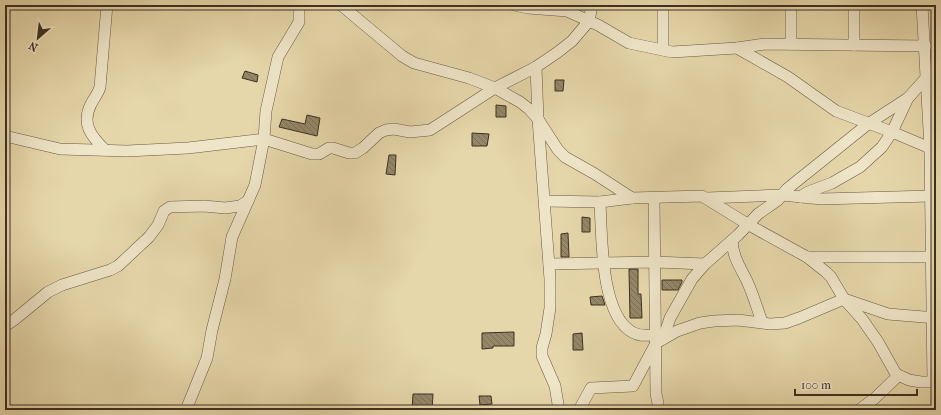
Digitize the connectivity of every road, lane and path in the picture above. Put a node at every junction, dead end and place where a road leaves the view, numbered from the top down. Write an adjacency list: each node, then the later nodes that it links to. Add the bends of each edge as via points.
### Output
1 (107, 5): 26 (street, via 100,87 86,120 89,131)
2 (299, 5): 24 (street, via 298,22 278,57 266,111)
3 (341, 5): 18 (street, via 414,63)
4 (514, 5): 10 (street, via 565,10)
5 (592, 5): 10 (street)
6 (663, 5): 15 (street)
7 (791, 5): 11 (street)
8 (854, 5): 12 (street)
9 (922, 5): 13 (street)
10 (589, 21): 15 (street, via 629,43); 16 (street, via 572,40)
11 (791, 44): 12 (street); 14 (street)
12 (854, 45): 13 (street)
13 (926, 46): 17 (street)
14 (737, 48): 15 (street, via 672,52); 21 (street, via 788,77 836,111)
15 (663, 50)
16 (536, 67): 18 (street); 20 (street)
17 (927, 77): 19 (street); 25 (street)
18 (495, 88): 20 (street, via 520,102); 24 (street, via 430,130 386,130 355,152 328,148 319,154 312,154)
19 (908, 98): 21 (street); 22 (street)
20 (538, 119): 31 (street, via 552,142 565,156); 34 (street)
21 (868, 124): 22 (street); 28 (street)
22 (892, 132): 25 (street); 30 (street, via 882,147 860,167)
23 (5, 136): 26 (street, via 60,149)
24 (264, 139): 26 (street, via 188,148); 35 (street, via 255,185)
25 (930, 148): 27 (street)
26 (105, 150)
27 (933, 184): 29 (street)
28 (782, 195): 30 (street); 33 (street); 37 (street, via 758,214)
29 (931, 196): 30 (street, via 821,199); 40 (street)
30 (800, 197)
31 (632, 198): 32 (street); 36 (street)
32 (654, 198): 33 (street); 41 (street)
33 (706, 198): 37 (street)
34 (545, 201): 36 (street); 43 (street)
35 (248, 202): 48 (street, via 225,208 170,207 164,211 149,237 118,266 48,292); 52 (street, via 232,237 207,358)
36 (600, 202): 42 (street)
37 (749, 225): 38 (street); 39 (street)
38 (732, 240): 44 (street); 47 (street, via 733,251)
39 (807, 257): 40 (street); 45 (street, via 831,277)
40 (934, 257): 46 (street)
41 (655, 262): 42 (street); 44 (street); 49 (street)
42 (603, 263): 43 (street); 49 (street, via 616,315 625,327 640,336)
43 (549, 264): 53 (street, via 550,308 542,356 555,386)
44 (705, 264): 49 (street, via 681,296)
45 (844, 299): 46 (street, via 888,314); 47 (street, via 785,323); 50 (street, via 862,319)
46 (934, 318): 51 (street)
47 (762, 322): 49 (street, via 738,320 700,323)
48 (5, 326)
49 (658, 339): 54 (street, via 633,386 591,388); 55 (street)
50 (898, 376): 51 (street, via 909,380); 56 (street)
51 (935, 382)
52 (186, 410)
53 (560, 410)
54 (579, 410)
55 (658, 410)
56 (859, 410)

